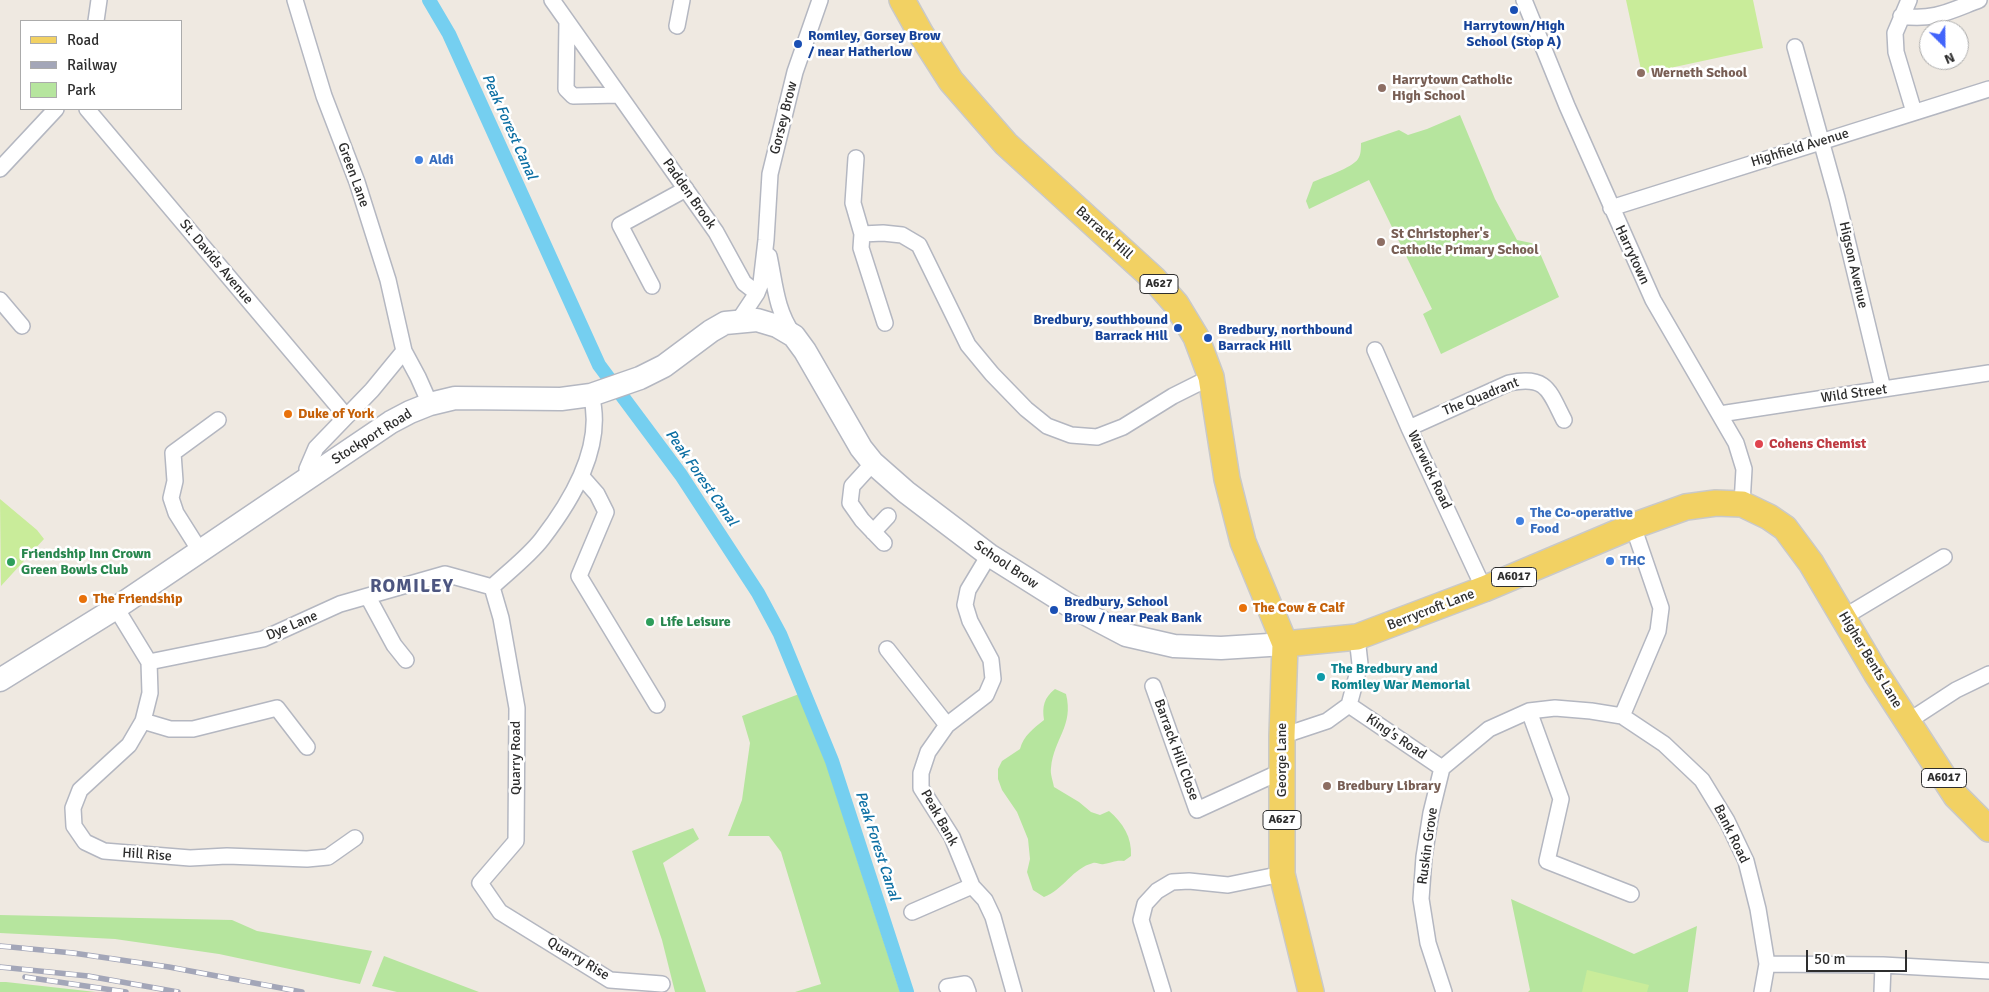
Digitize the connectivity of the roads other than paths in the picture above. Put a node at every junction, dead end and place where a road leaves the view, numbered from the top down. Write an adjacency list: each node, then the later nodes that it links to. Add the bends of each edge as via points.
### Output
1 (99, 0): 11 (street)
2 (294, 0): 37 (street, Green Lane, via 388,280)
3 (552, 0): 12 (street, Padden Brook)
4 (682, 0): 13 (street)
5 (820, 0): 26 (street, Gorsey Brow, via 795,72 770,174)
6 (902, 0): 39 (main road, Barrack Hill / A627, via 951,81 1006,144 1154,278 1176,304 1196,337)
7 (1524, 0): 24 (street, Harrytown)
8 (1909, 0): 10 (street)
9 (1979, 0): 10 (street, via 1940,15 1919,19)
10 (1901, 16): 19 (street, via 1895,33 1896,52)
11 (96, 20)
12 (567, 21): 16 (street, Padden Brook); 16 (street, via 566,89 573,96)
13 (676, 26)
14 (1795, 47): 20 (street, Higson Avenue)
15 (1989, 89): 19 (street, Highfield Avenue)
16 (619, 95): 23 (street, Padden Brook)
17 (55, 110): 22 (street)
18 (88, 110): 44 (street, St. Davids Avenue)
19 (1914, 112): 20 (street, Highfield Avenue)
20 (1821, 142): 24 (street, Highfield Avenue); 40 (street, Higson Avenue)
21 (856, 158): 25 (street, via 853,203)
22 (0, 169)
23 (686, 189): 28 (street, via 620,225); 29 (street, Padden Brook, via 716,232 744,283)
24 (1611, 208): 43 (street, Harrytown, via 1653,300)
25 (862, 234): 33 (street, via 861,248); 39 (street, via 902,235 919,244 968,345 1026,409 1047,426 1071,435 1097,437 1123,427 1172,396)
26 (766, 240): 27 (street, Gorsey Brow); 29 (street, Gorsey Brow, via 763,274)
27 (772, 267): 32 (street, Gorsey Brow); 35 (street, Gorsey Brow, via 779,307)
28 (652, 286)
29 (757, 293): 31 (street, Gorsey Brow)
30 (0, 300): 34 (street)
31 (738, 320): 32 (main road, Stockport Road); 41 (main road, Stockport Road, via 710,331 664,366)
32 (766, 323): 35 (main road, Stockport Road, via 777,326)
33 (885, 323)
34 (22, 326)
35 (800, 344): 48 (main road, School Brow)
36 (1375, 350): 47 (street, Warwick Road)
37 (404, 351): 42 (street, Green Lane); 44 (street)
38 (1989, 373): 40 (street, Wild Street)
39 (1211, 377): 65 (main road, Barrack Hill / A627, via 1227,478 1243,542)
40 (1883, 389): 43 (street, Wild Street)
41 (595, 394): 42 (main road, Stockport Road, via 561,398 455,398); 50 (street, via 594,432)
42 (430, 404): 49 (main road, Stockport Road, via 392,422)
43 (1720, 414): 51 (street, Harrytown, via 1736,443 1744,469)
44 (346, 416): 49 (street, via 316,448 307,469)
45 (218, 420): 56 (street, via 173,453 175,481 171,498 176,513)
46 (1564, 420): 47 (street, The Quadrant, via 1550,392 1540,382 1526,379 1509,383)
47 (1408, 428): 60 (street, Warwick Road)
48 (873, 463): 54 (street, via 852,486 850,503); 57 (main road, School Brow)
49 (311, 477): 56 (main road, Stockport Road)
50 (582, 477): 59 (street, via 541,540); 72 (street, via 606,512 579,576)
51 (1742, 504): 53 (main road, Berrycroft Lane / A6017, via 1686,507); 63 (main road, Higher Bents Lane / A6017, via 1785,528)
52 (888, 516): 54 (street)
53 (1633, 526): 60 (main road, Berrycroft Lane / A6017); 75 (street, via 1661,608 1661,618)
54 (873, 532): 55 (street)
55 (884, 543)
56 (200, 551): 62 (main road, Stockport Road)
57 (989, 555): 65 (main road, School Brow, via 1067,604 1126,635 1174,646 1221,648); 78 (street, Peak Bank, via 968,590 965,605 990,660 993,679 986,695)
58 (1944, 557): 63 (street)
59 (492, 587): 61 (street, Dye Lane, via 445,574); 88 (street, Quarry Road, via 501,618 517,708 516,840 480,883)
60 (1484, 590): 64 (main road, Berrycroft Lane / A6017)
61 (368, 597): 67 (street); 68 (street, Dye Lane, via 340,604 263,639)
62 (116, 608): 68 (street); 70 (main road, Stockport Road)
63 (1844, 617): 77 (main road, Higher Bents Lane / A6017)
64 (1358, 637): 65 (main road, Berrycroft Lane / A6017); 73 (street, via 1360,664)
65 (1285, 644): 79 (main road, George Lane / A627)
66 (887, 649): 78 (street)
67 (406, 660)
68 (149, 662): 76 (street, Hill Rise, via 150,693)
69 (1989, 674): 77 (street, via 1956,690)
70 (0, 680)
71 (1153, 686): 82 (street, Barrack Hill Close, via 1197,810)
72 (657, 705)
73 (1349, 705): 79 (street, via 1327,721); 81 (street, King's Road)
74 (1529, 711): 75 (street, via 1555,708); 81 (street, via 1489,729); 87 (street, via 1561,799 1546,861)
75 (1622, 716): 90 (street, Bank Road, via 1664,744 1702,780 1727,821 1746,861)
76 (143, 721): 80 (street, via 170,729 193,728 277,708); 84 (street, Hill Rise, via 129,745 80,790 73,808 74,826 85,842 104,851 190,858 307,859 328,857)
77 (1908, 722): 83 (main road, Higher Bents Lane / A6017, via 1956,796)
78 (947, 725): 86 (street, Peak Bank, via 928,752 921,773 921,788 952,837)
79 (1282, 736): 82 (main road, George Lane / A627)
80 (307, 747)
81 (1442, 768): 99 (street, Ruskin Grove, via 1431,813 1421,899 1428,942)
82 (1282, 771): 85 (main road, George Lane / A627)
83 (1989, 829)
84 (355, 838)
85 (1282, 874): 97 (street, via 1228,885 1172,882 1156,891 1145,904 1141,920); 98 (main road, George Lane / A627)
86 (972, 886): 89 (street); 96 (street, Peak Bank, via 985,900 992,917)
87 (1631, 894)
88 (500, 912): 93 (street, Quarry Rise, via 610,980)
89 (912, 912)
90 (1767, 964): 91 (street); 100 (street, Bank Road)
91 (1883, 965): 92 (street); 101 (street)
92 (1989, 971)
93 (662, 984)
94 (947, 987): 95 (street, via 965,984)
95 (968, 992)
96 (1014, 992)
97 (1163, 992)
98 (1311, 992)
99 (1444, 992)
100 (1762, 992)
101 (1882, 992)

